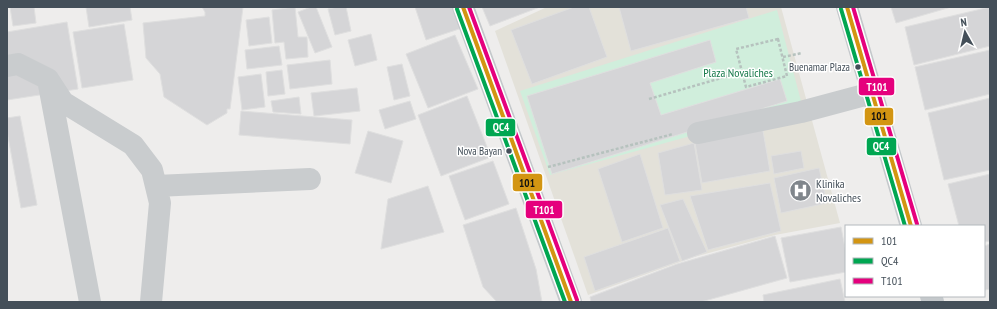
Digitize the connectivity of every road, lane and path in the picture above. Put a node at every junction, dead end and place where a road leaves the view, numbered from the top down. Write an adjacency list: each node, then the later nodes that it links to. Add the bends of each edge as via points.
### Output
1 (463, 7): 16 (main road)
2 (847, 7): 8 (main road)
3 (802, 53): 4 (path)
4 (783, 57): 6 (path, via 788,76 746,86); 6 (path, via 778,39 736,50)
5 (7, 66): 7 (lane, via 18,64)
6 (742, 72): 9 (path)
7 (48, 79): 12 (lane, via 63,102 133,145 152,170); 14 (lane)
8 (872, 93): 10 (lane, via 801,112); 13 (main road)
9 (649, 99)
10 (698, 133)
11 (310, 178): 12 (lane)
12 (156, 186): 15 (lane, via 160,203)
13 (910, 225)
14 (90, 302)
15 (151, 302)
16 (571, 302)

